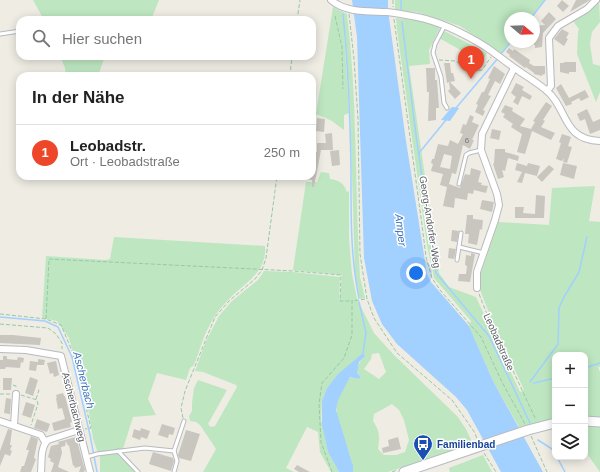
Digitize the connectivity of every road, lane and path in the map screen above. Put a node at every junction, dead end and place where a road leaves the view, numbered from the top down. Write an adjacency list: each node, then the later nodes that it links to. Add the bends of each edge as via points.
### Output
1 (300, 0): 7 (path)
2 (331, 0): 6 (street, via 355,10)
3 (393, 0): 6 (path, Georg-Andorfer-Weg)
4 (596, 0): 18 (street, via 587,9 558,26 550,38 551,86)
5 (349, 14): 30 (path, via 358,119 360,254)
6 (392, 14): 9 (street, via 418,17); 50 (path, Georg-Andorfer-Weg, via 426,258 432,278 481,337)
7 (298, 16)
8 (335, 16): 17 (path, via 342,47)
9 (445, 25): 12 (street, via 486,47); 13 (lane, via 435,44)
10 (16, 32): 11 (lane)
11 (0, 34)
12 (496, 57): 13 (path, via 482,70 476,71 455,61); 15 (street)
13 (434, 59): 19 (lane, via 441,77)
14 (292, 60): 16 (path)
15 (514, 68): 18 (street); 21 (street, via 482,134)
16 (290, 72)
17 (343, 89)
18 (547, 91): 20 (street, via 575,133)
19 (446, 108)
20 (600, 141)
21 (481, 150): 23 (lane, via 466,155); 26 (street, via 499,204)
22 (276, 180): 28 (path, via 266,258)
23 (459, 184)
24 (461, 233): 25 (lane)
25 (459, 247): 26 (lane); 27 (lane)
26 (484, 253): 29 (street, via 477,272)
27 (457, 260)
28 (262, 270): 31 (path, via 341,275 340,301); 33 (path, via 49,259); 42 (path, via 215,318 185,391 181,408)
29 (477, 288): 47 (path, Leobadstraße, via 488,319)
30 (367, 299): 31 (path); 52 (path, via 374,318 397,353 452,400 475,433)
31 (352, 302): 60 (path, via 352,335 344,358 322,383 319,404 321,442)
32 (0, 314): 33 (path)
33 (46, 319): 48 (path, via 61,325 73,353 91,428)
34 (0, 324): 36 (path, via 48,328 62,343)
35 (0, 349): 36 (street)
36 (61, 356): 48 (street, Ascherbachweg)
37 (38, 389): 40 (path)
38 (0, 394): 39 (path)
39 (16, 394): 40 (path); 46 (street)
40 (36, 399): 49 (path, via 38,404)
41 (0, 420): 46 (street)
42 (184, 421): 54 (lane)
43 (588, 421): 44 (street)
44 (600, 422)
45 (552, 424): 47 (street)
46 (14, 425): 49 (street)
47 (540, 427): 50 (street)
48 (82, 429): 51 (street); 55 (street, Ascherbachweg)
49 (29, 431): 51 (street, via 41,435)
50 (527, 431): 52 (street); 63 (path, Georg-Andorfer-Weg)
51 (46, 442): 56 (street, via 42,453)
52 (482, 449): 61 (street); 62 (path)
53 (118, 451): 54 (lane, via 145,448); 55 (lane); 58 (lane)
54 (174, 451): 59 (lane, via 177,461)
55 (89, 456): 57 (street, Ascherbachweg)
56 (41, 472)
57 (90, 472)
58 (138, 472)
59 (174, 472)
60 (332, 472)
61 (404, 472)
62 (496, 472)
63 (547, 472)

